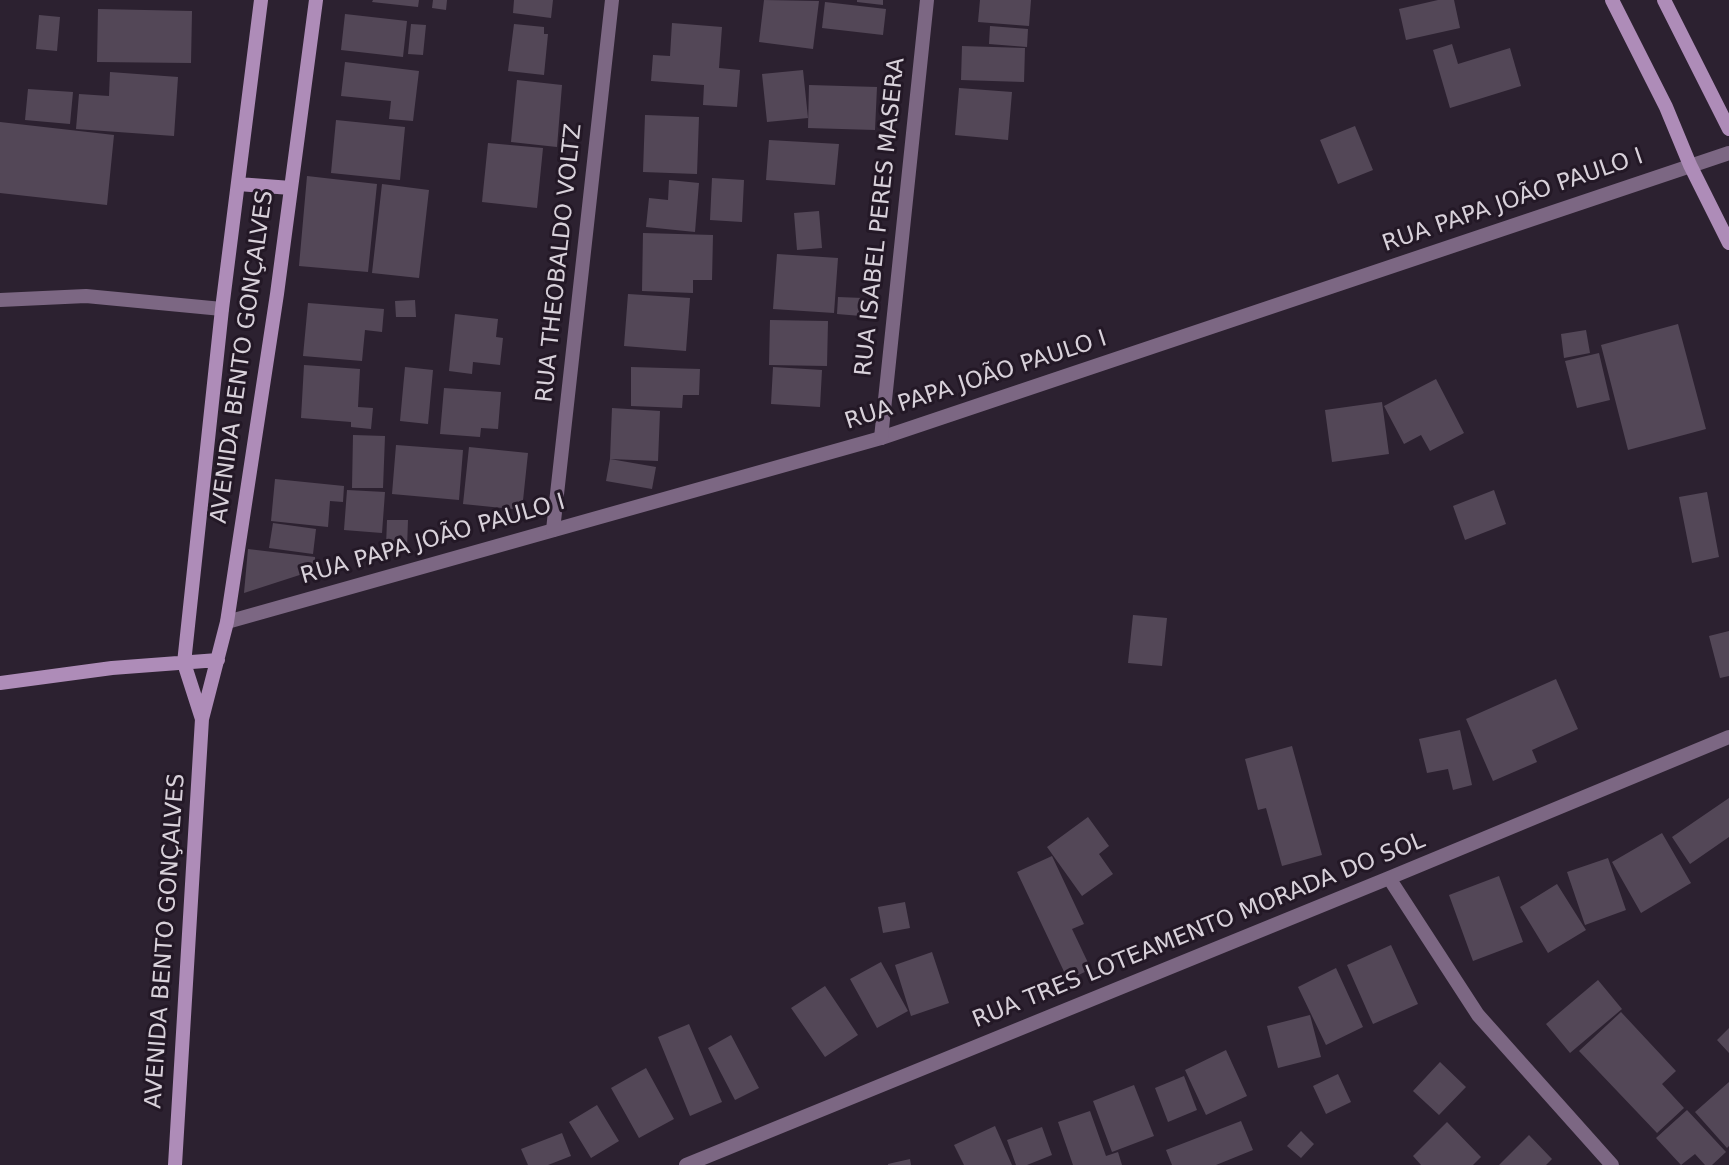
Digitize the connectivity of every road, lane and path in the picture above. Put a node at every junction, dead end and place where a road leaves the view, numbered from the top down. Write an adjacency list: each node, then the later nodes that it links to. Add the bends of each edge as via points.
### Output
1 (261, 0): 10 (main road, AVENIDA BENTO GONÇALVES)
2 (316, 0): 11 (main road, AVENIDA BENTO GONÇALVES)
3 (612, 0): 16 (street, RUA THEOBALDO VOLTZ)
4 (927, 0): 15 (street, RUA ISABEL PERES MASERA)
5 (1612, 0): 9 (main road, via 1666,107)
6 (1664, 0): 7 (main road)
7 (1729, 129)
8 (1729, 153): 9 (street, RUA PAPA JOÃO PAULO I)
9 (1689, 165): 12 (main road); 15 (street, RUA PAPA JOÃO PAULO I)
10 (238, 184): 11 (main road); 14 (main road, AVENIDA BENTO GONÇALVES)
11 (291, 188): 17 (main road, AVENIDA BENTO GONÇALVES)
12 (1729, 243)
13 (0, 300): 14 (street, via 86,296)
14 (222, 309): 19 (main road, AVENIDA BENTO GONÇALVES)
15 (881, 438): 16 (street, RUA PAPA JOÃO PAULO I)
16 (553, 530): 17 (street, RUA PAPA JOÃO PAULO I)
17 (227, 622): 18 (main road, AVENIDA BENTO GONÇALVES)
18 (218, 660): 19 (main road); 21 (main road, AVENIDA BENTO GONÇALVES)
19 (184, 663): 20 (main road); 21 (main road, AVENIDA BENTO GONÇALVES)
20 (0, 683)
21 (202, 719): 24 (main road, AVENIDA BENTO GONÇALVES)
22 (1729, 737): 23 (street, RUA TRES LOTEAMENTO MORADA DO SOL)
23 (1389, 878): 25 (street, RUA TRES LOTEAMENTO MORADA DO SOL); 26 (street, via 1478,1015)
24 (175, 1165)
25 (686, 1165)
26 (1612, 1165)

